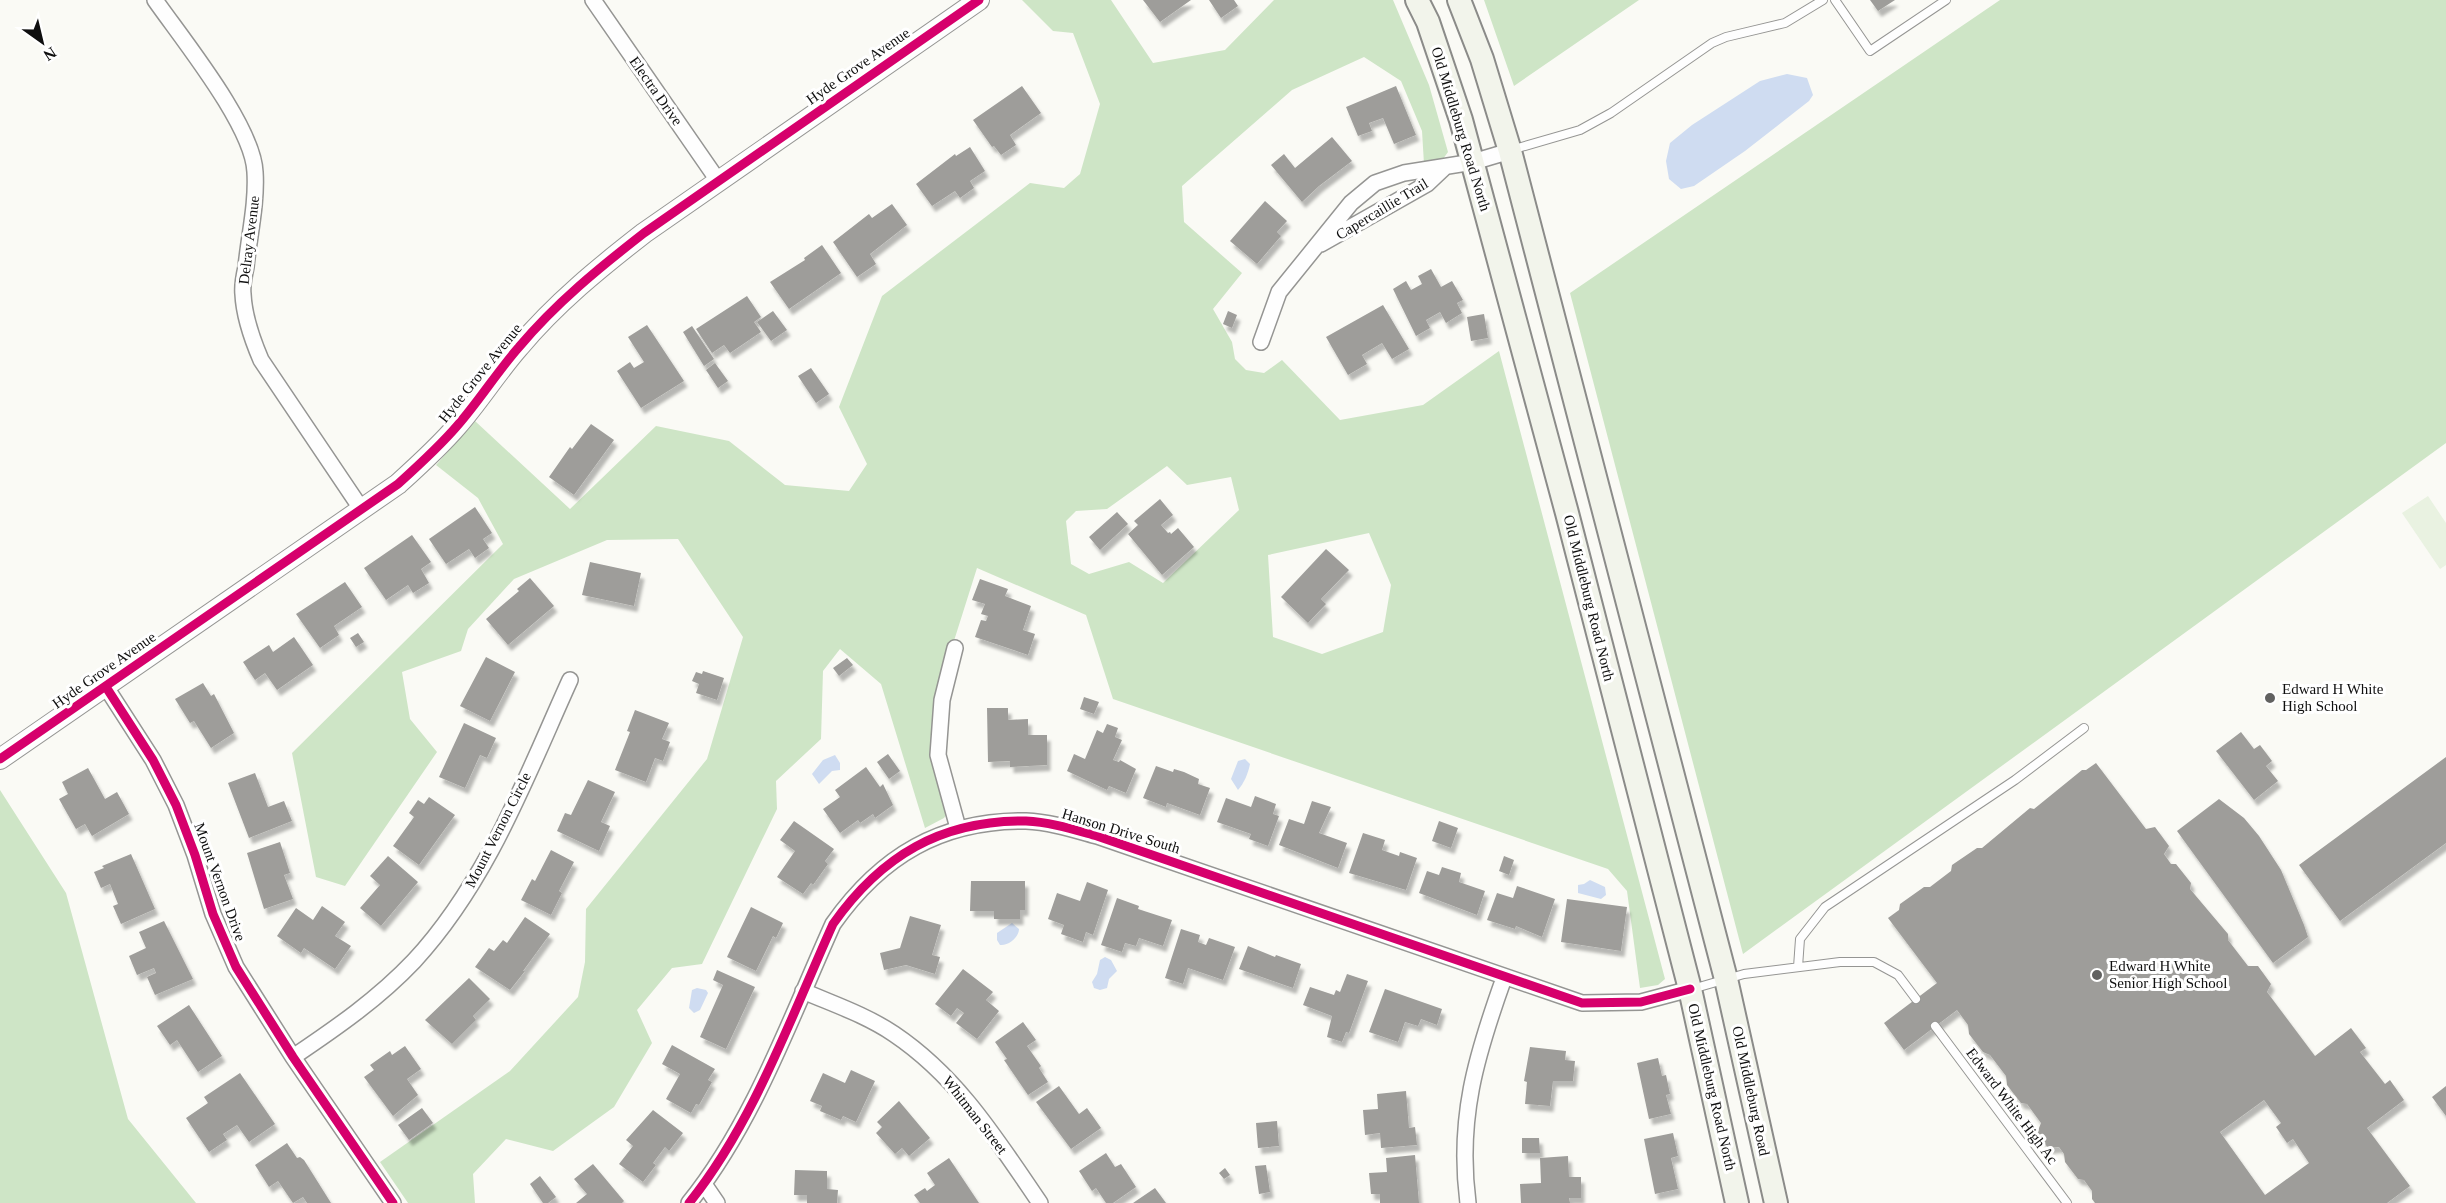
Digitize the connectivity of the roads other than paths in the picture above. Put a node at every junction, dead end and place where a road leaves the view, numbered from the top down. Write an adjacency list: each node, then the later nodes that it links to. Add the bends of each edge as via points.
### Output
1 (155, 0): 15 (street, Delray Avenue, via 224,99 251,152 255,189 242,294 261,360)
2 (593, 0): 12 (street, Electra Drive)
3 (979, 0): 12 (street, Hyde Grove Avenue)
4 (1417, 0): 10 (main road, Old Middleburg Road North, via 1428,22)
5 (1459, 0): 9 (main road)
6 (1822, 0): 9 (lane, via 1785,23 1712,43 1580,130)
7 (1835, 0): 8 (lane, via 1870,51)
8 (1946, 0)
9 (1510, 151): 10 (street, Capercaillie Trail); 16 (main road)
10 (1473, 162): 11 (street, Capercaillie Trail); 17 (main road, Old Middleburg Road North)
11 (1445, 167): 13 (street, Capercaillie Trail, via 1427,184); 13 (street, Capercaillie Trail, via 1404,173 1375,183 1351,203)
12 (719, 182): 15 (street, Hyde Grove Avenue, via 644,233 553,309 431,455)
13 (1316, 247): 14 (street, Capercaillie Trail, via 1279,292)
14 (1262, 342)
15 (362, 510): 20 (street, Hyde Grove Avenue)
16 (1617, 563): 17 (main road); 26 (main road)
17 (1582, 576): 27 (main road, Old Middleburg Road North)
18 (955, 648): 23 (street, via 942,700 938,755)
19 (570, 680): 31 (street, Mount Vernon Circle, via 507,821 452,914 378,995)
20 (106, 687): 22 (street, Hyde Grove Avenue); 31 (street, Mount Vernon Drive, via 153,760 176,805 236,968)
21 (2084, 728): 24 (lane, via 2015,780 1825,907 1800,939)
22 (0, 759)
23 (957, 828): 25 (street, Hanson Drive South, via 1028,821 1098,836); 28 (street, Hanson Drive South, via 897,857 849,902 833,924)
24 (1798, 968): 26 (lane); 29 (lane, via 1874,962 1898,975)
25 (1504, 978): 27 (street, Hanson Drive South, via 1582,1003 1641,1002); 37 (street, via 1470,1087 1464,1131)
26 (1726, 979): 27 (lane); 39 (main road, Old Middleburg Road)
27 (1690, 989): 38 (main road, Old Middleburg Road North)
28 (803, 991): 32 (street, Hanson Drive South, via 754,1100); 36 (street, Whitman Street, via 864,1017 929,1060 986,1124)
29 (1916, 999)
30 (1935, 1026): 40 (lane, Edward White High Ac)
31 (293, 1057): 33 (street, Mount Vernon Drive)
32 (704, 1184): 34 (street, Hanson Drive South); 35 (street)
33 (393, 1203)
34 (689, 1203)
35 (717, 1203)
36 (1040, 1203)
37 (1468, 1203)
38 (1737, 1203)
39 (1776, 1203)
40 (2067, 1203)

